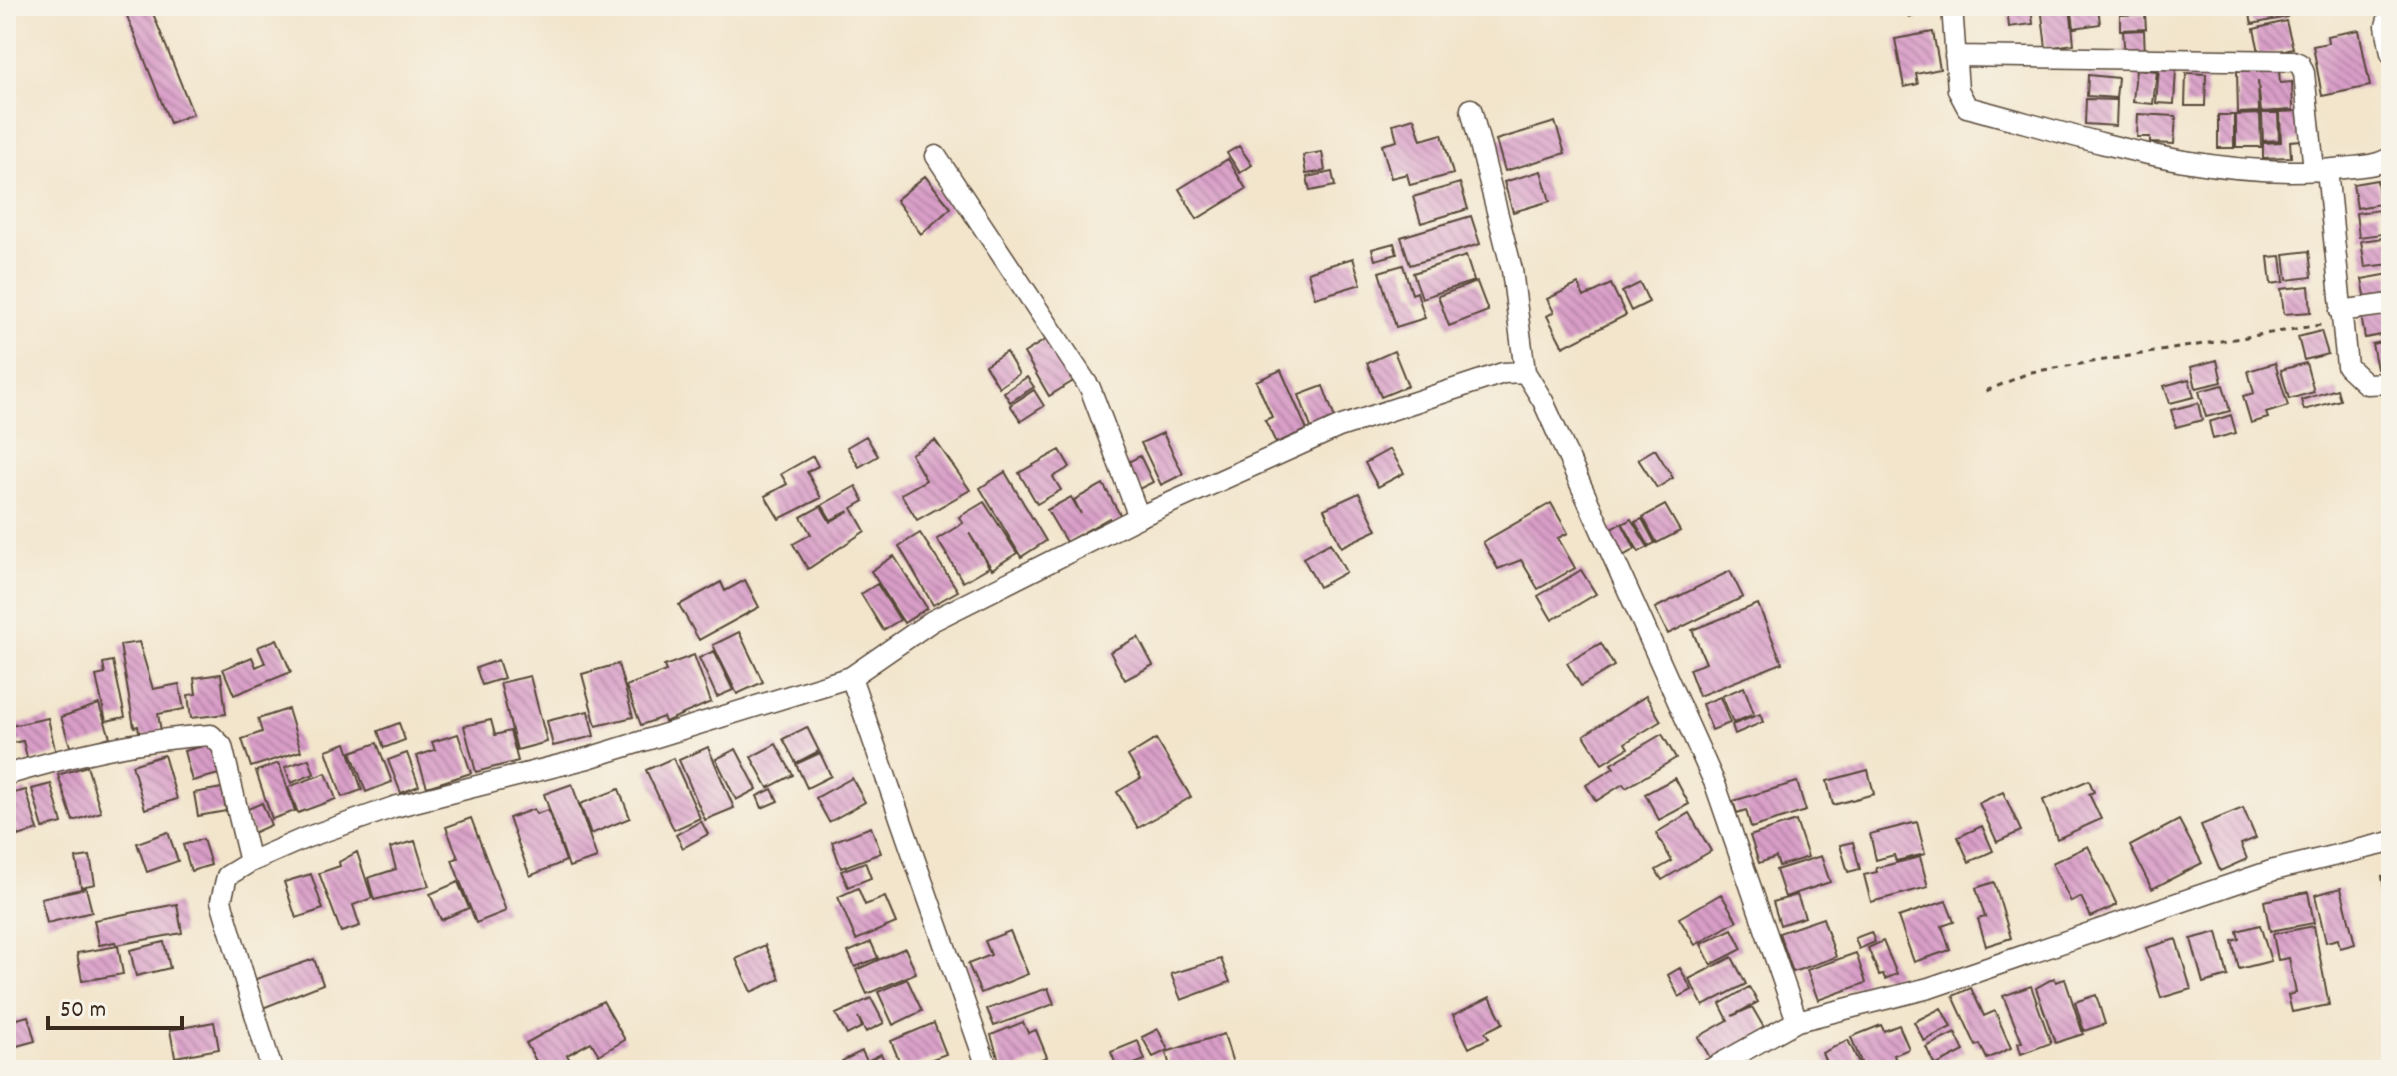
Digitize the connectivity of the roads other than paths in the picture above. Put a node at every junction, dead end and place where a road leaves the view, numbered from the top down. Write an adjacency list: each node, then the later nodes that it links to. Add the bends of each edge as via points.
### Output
1 (1952, 6): 4 (street)
2 (2391, 8): 3 (street, via 2386,26)
3 (2391, 53)
4 (1955, 56): 8 (street, via 1958,90 1967,107 2190,164); 8 (street, via 2293,61 2304,73)
5 (1471, 109): 11 (street, via 1512,270)
6 (936, 156): 13 (street, via 1090,388)
7 (2391, 157): 8 (street, via 2382,163)
8 (2320, 170): 10 (street)
9 (2391, 304): 10 (street)
10 (2341, 316): 12 (street, via 2351,373 2375,387)
11 (1525, 372): 13 (street, via 1471,381 1339,427); 18 (street, via 1543,401 1715,784)
12 (2391, 383)
13 (1139, 517): 14 (street, via 932,621)
14 (851, 677): 17 (street, via 588,758 394,807); 20 (street)
15 (6, 775): 17 (street, via 89,751 211,735 222,746)
16 (2391, 842): 18 (street, via 2274,870 1929,988)
17 (250, 862): 19 (street, via 227,876 221,901)
18 (1797, 1021): 21 (street)
19 (272, 1070)
20 (988, 1070)
21 (1709, 1070)

